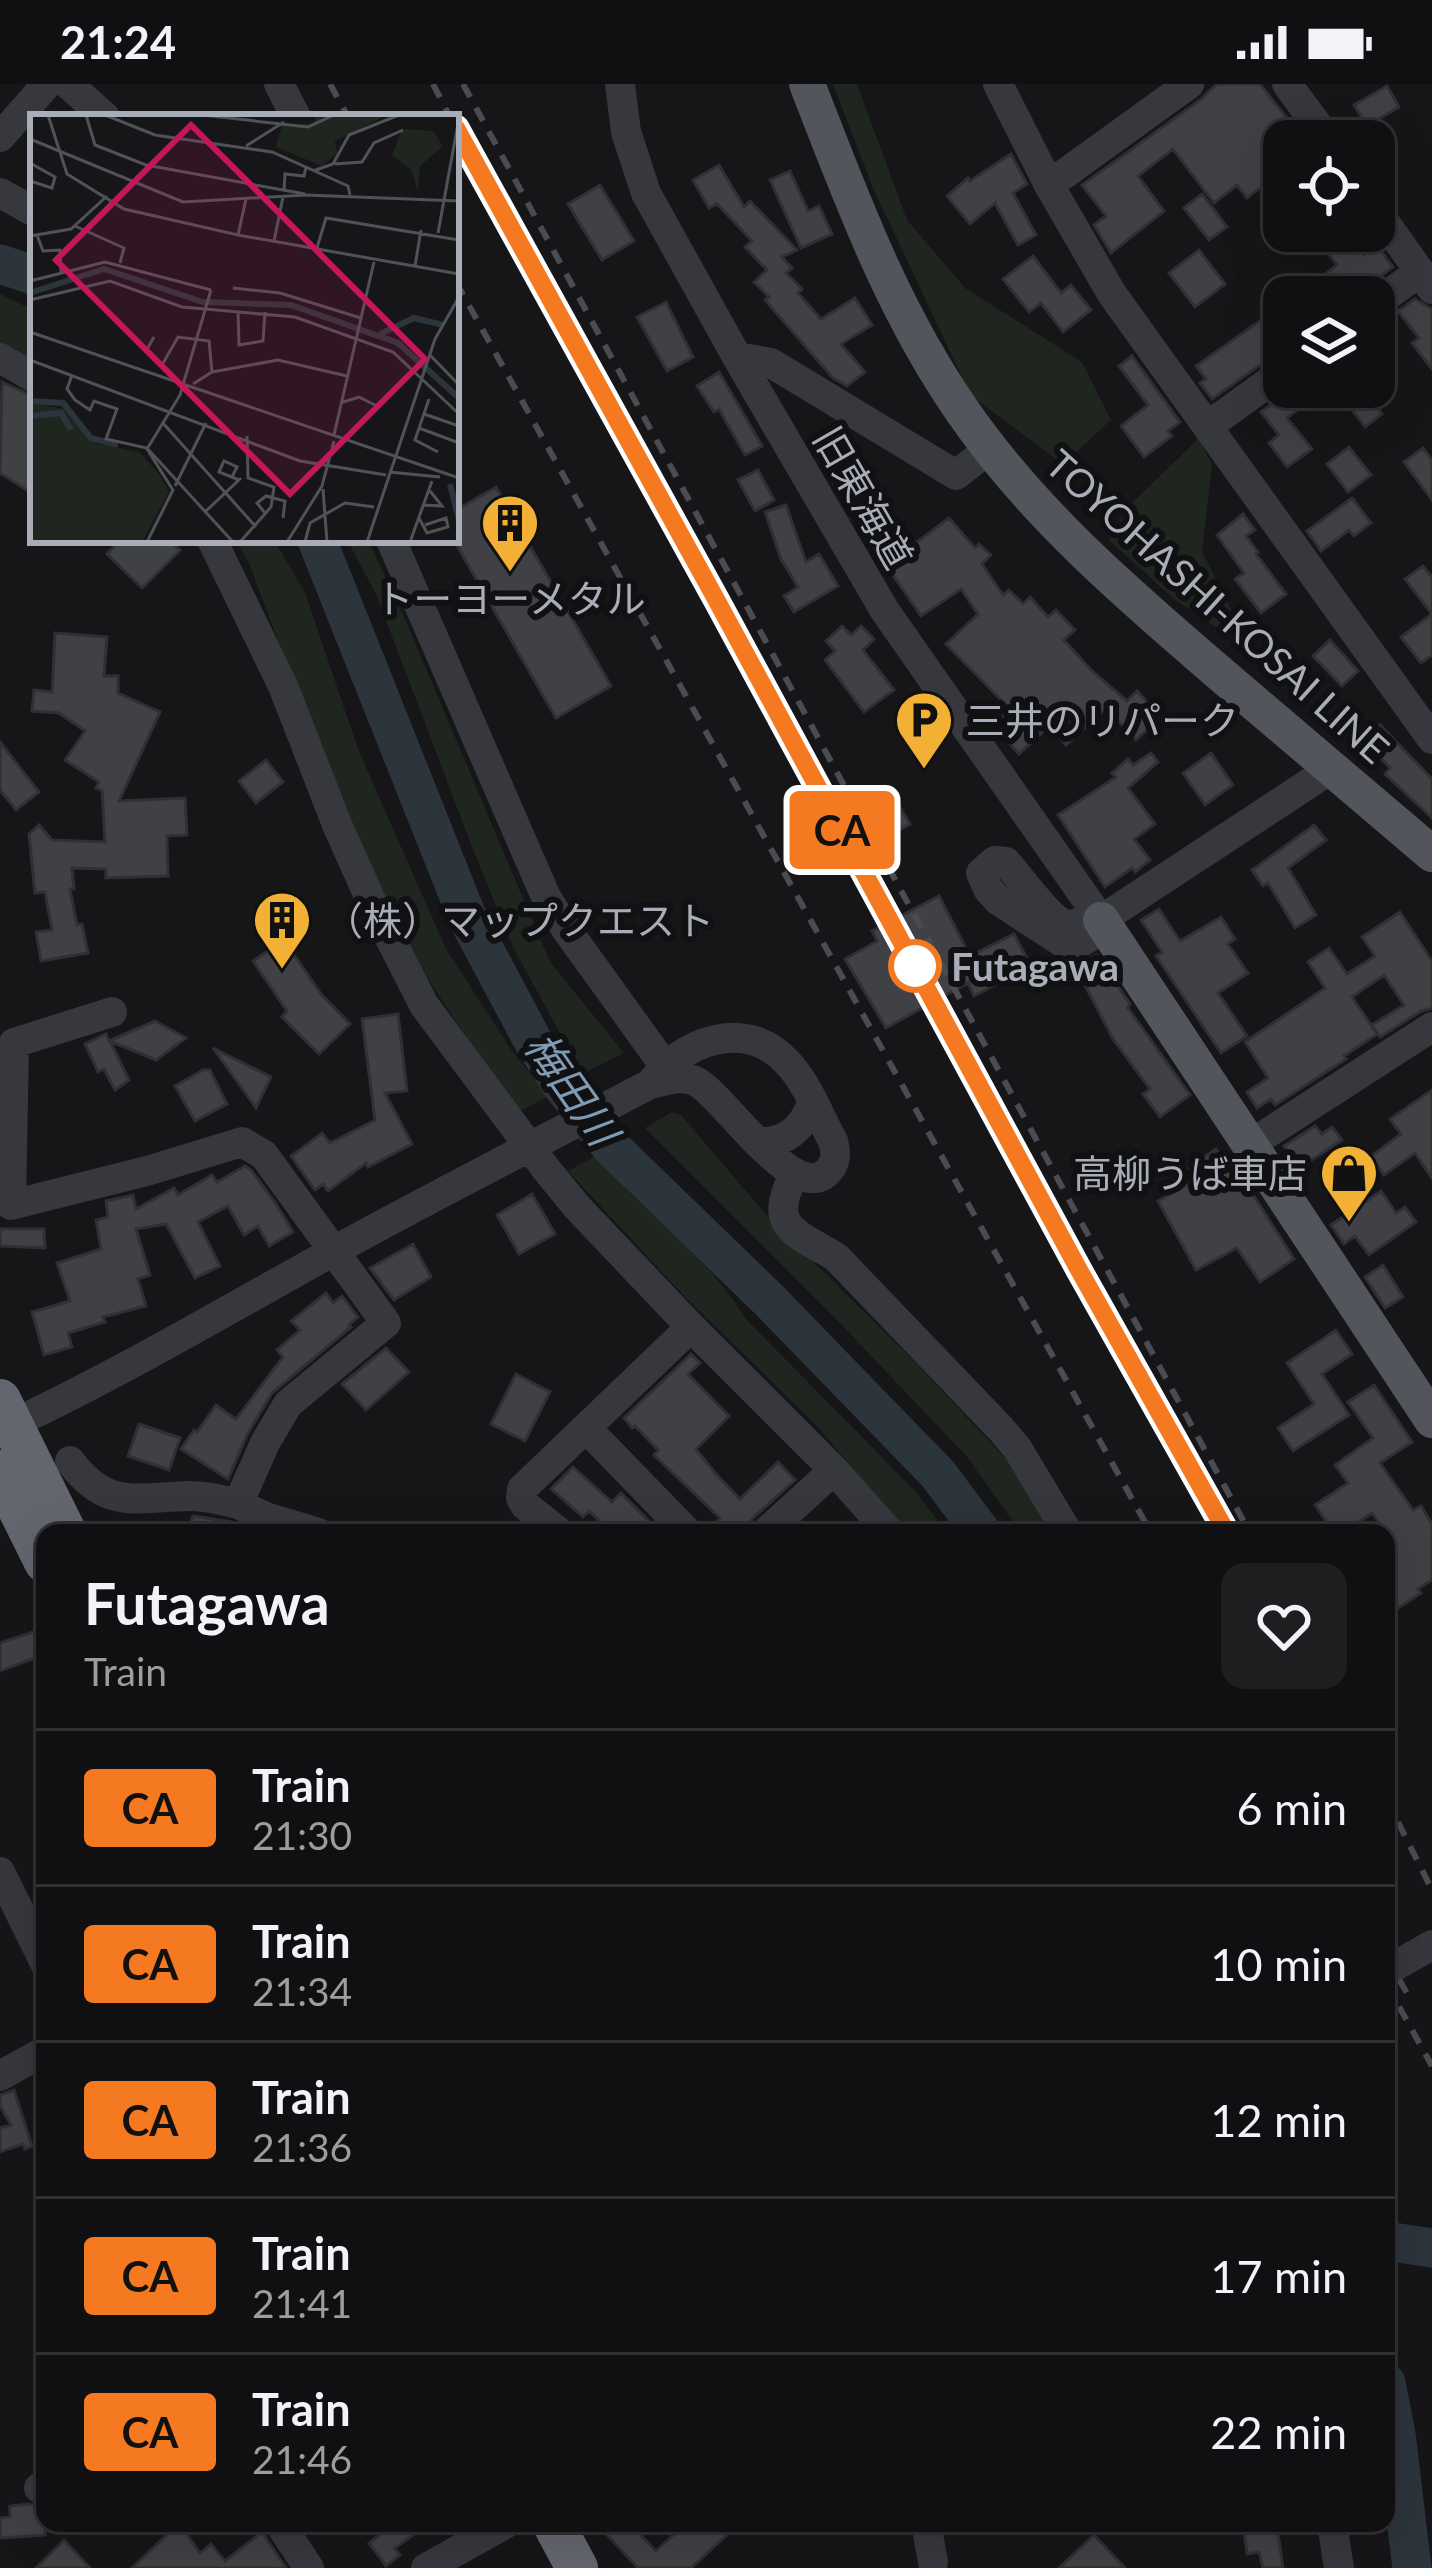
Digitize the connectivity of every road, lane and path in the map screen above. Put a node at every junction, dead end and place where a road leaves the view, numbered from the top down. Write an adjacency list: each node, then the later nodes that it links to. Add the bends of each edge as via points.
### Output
1 (47, 84): 12 (street)
2 (68, 84): 9 (street)
3 (280, 84): 10 (street)
4 (620, 84): 20 (street, 旧東海道, via 646,193)
5 (807, 84): 24 (main road, TOYOHASHI-KOSAI LINE, via 889,288)
6 (998, 84): 13 (street)
7 (1189, 84): 13 (street)
8 (1288, 84): 11 (street)
9 (102, 114)
10 (295, 114)
11 (1314, 120)
12 (0, 136)
13 (1048, 184): 23 (street, via 1112,294)
14 (0, 193): 15 (street)
15 (30, 209)
16 (1395, 237): 17 (street)
17 (1425, 281): 18 (street)
18 (1395, 295)
19 (0, 358): 21 (street)
20 (737, 358): 24 (street, via 771,363 956,475); 30 (street, 旧東海道, via 885,611)
21 (30, 375)
22 (1263, 385): 23 (street)
23 (1208, 426): 27 (street)
24 (989, 449): 28 (main road, TOYOHASHI-KOSAI LINE, via 1055,525)
25 (213, 543): 39 (street, via 424,1005)
26 (392, 543): 34 (street, via 546,897)
27 (1432, 740)
28 (1331, 769): 29 (main road, TOYOHASHI-KOSAI LINE); 30 (street)
29 (1432, 854)
30 (1101, 920): 38 (main road)
31 (112, 1012): 41 (street, via 14,1043 11,1205 242,1142 264,1156)
32 (1432, 1027): 38 (street)
33 (734, 1038): 34 (street, via 711,1040); 35 (street); 36 (street, via 785,1059)
34 (657, 1075): 35 (street); 39 (street)
35 (706, 1088): 37 (street)
36 (812, 1103): 37 (street, via 792,1134); 40 (street, via 835,1160 818,1178)
37 (758, 1142): 40 (street)
38 (1251, 1144): 44 (main road)
39 (536, 1145): 41 (street); 42 (street, via 577,1207)
40 (794, 1175): 56 (street, via 782,1204 787,1222 836,1257 1000,1428)
41 (334, 1250): 43 (street, via 210,1322); 49 (street, via 386,1323 288,1404)
42 (691, 1327): 45 (street); 47 (street)
43 (6, 1407): 50 (highway)
44 (1429, 1409)
45 (586, 1428): 52 (street, via 521,1493); 53 (street)
46 (70, 1461): 49 (street, via 119,1499 192,1496)
47 (834, 1470): 54 (street); 55 (street)
48 (0, 1471): 57 (highway)
49 (238, 1504): 51 (street)
50 (61, 1524)
51 (289, 1524)
52 (549, 1524)
53 (679, 1524)
54 (775, 1524)
55 (882, 1524)
56 (1063, 1524)
57 (36, 1544)
58 (0, 1872): 59 (street)
59 (36, 1945)
60 (1432, 1945): 61 (street)
61 (1395, 1967)
62 (36, 2055): 63 (street)
63 (0, 2076)
64 (285, 2532): 71 (street)
65 (491, 2532): 72 (street)
66 (526, 2532): 73 (highway)
67 (558, 2532): 74 (highway)
68 (928, 2532): 70 (street)
69 (1333, 2532): 75 (street)
70 (933, 2562)
71 (309, 2568)
72 (426, 2568)
73 (544, 2568)
74 (577, 2568)
75 (1339, 2568)

